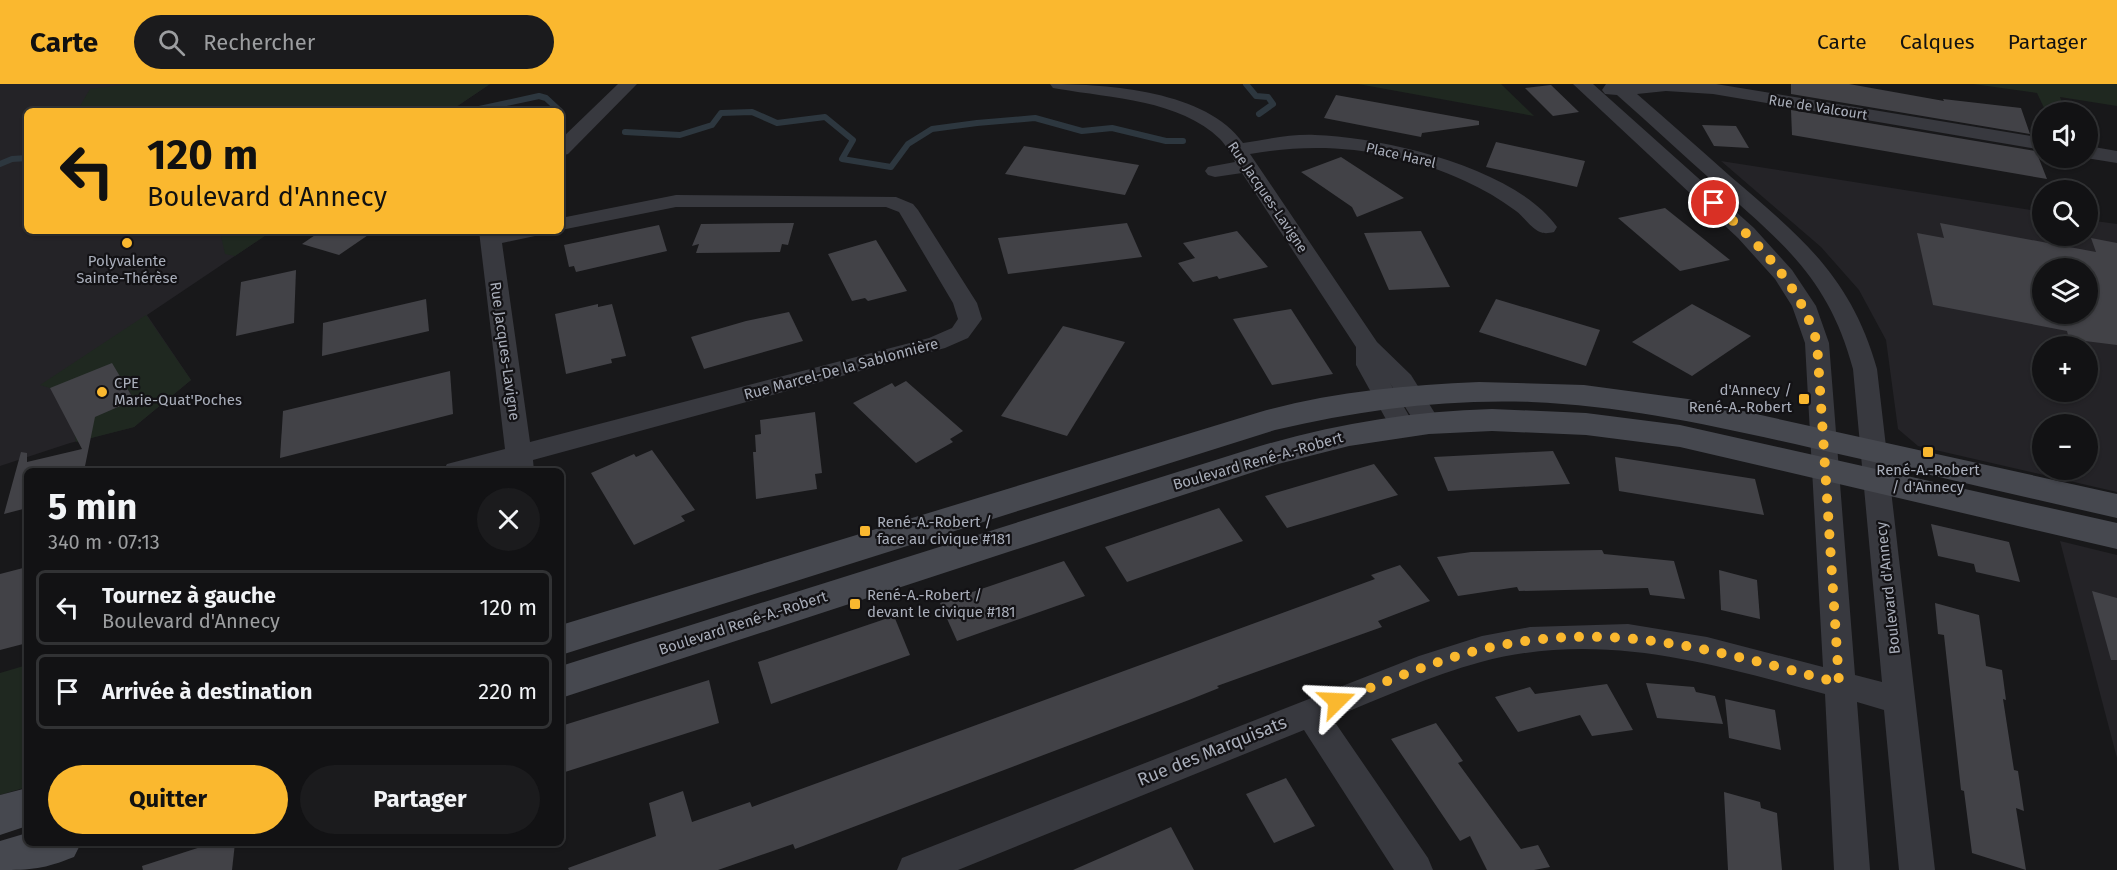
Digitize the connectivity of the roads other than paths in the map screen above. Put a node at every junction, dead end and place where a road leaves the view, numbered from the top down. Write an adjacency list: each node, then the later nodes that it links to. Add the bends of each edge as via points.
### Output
1 (628, 84): 5 (street)
2 (1059, 84): 8 (street, Rue Jacques-Lavigne, via 1183,109 1214,124)
3 (1603, 87): 4 (street, Rue de Valcourt, via 1713,90); 14 (street, via 1754,241 1794,288 1817,343); 16 (street, Boulevard d'Annecy, via 1796,245 1831,287 1859,340)
4 (2032, 142)
5 (564, 147)
6 (2098, 154): 7 (street)
7 (2117, 157)
8 (1243, 158): 9 (street, Place Harel); 11 (street, Place Harel, via 1291,142 1325,141 1426,159 1511,198); 13 (street, Rue Jacques-Lavigne, via 1368,347 1368,364)
9 (1215, 171)
10 (564, 223): 15 (street, Rue Marcel-De la Sablonnière, via 676,201 889,201 911,214 965,303 970,318 960,333 937,344)
11 (1546, 227)
12 (490, 235): 15 (street, Rue Jacques-Lavigne)
13 (1407, 410): 14 (street, Boulevard René-A.-Robert, via 1625,428); 20 (street, Boulevard René-A.-Robert, via 1329,406 1271,420); 21 (street, Boulevard René-A.-Robert, via 1323,441 1271,454)
14 (1825, 454): 16 (street, Boulevard René-A.-Robert); 22 (street)
15 (520, 463): 17 (street)
16 (1874, 465): 18 (street, Boulevard René-A.-Robert); 19 (street, Boulevard René-A.-Robert); 23 (street, Boulevard d'Annecy)
17 (480, 468)
18 (2117, 506)
19 (2117, 536)
20 (564, 639)
21 (564, 681)
22 (1839, 683): 23 (street, Rue des Marquisats); 24 (street, Rue des Marquisats, via 1670,642 1628,637 1565,638 1505,644 1451,658); 31 (street)
23 (1900, 700): 32 (street, Boulevard d'Annecy)
24 (1310, 712): 29 (street, Rue des Marquisats); 30 (street)
25 (24, 808): 26 (street)
26 (0, 815)
27 (50, 846): 28 (street)
28 (0, 862)
29 (915, 870)
30 (1415, 870)
31 (1852, 870)
32 (1917, 870)

